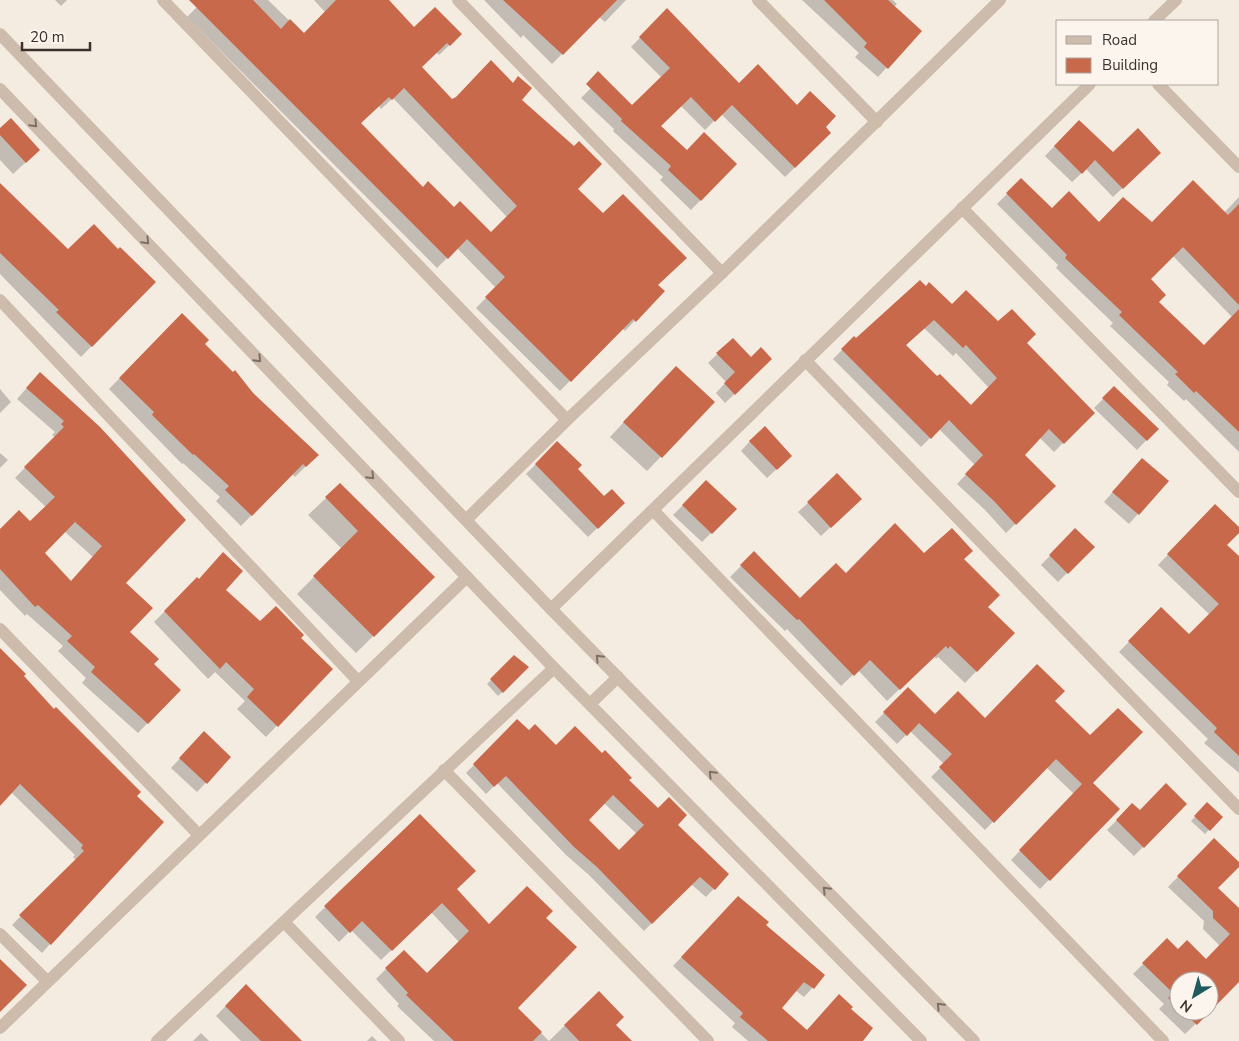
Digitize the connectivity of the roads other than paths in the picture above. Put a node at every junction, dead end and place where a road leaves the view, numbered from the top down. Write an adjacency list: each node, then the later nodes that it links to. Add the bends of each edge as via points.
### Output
1 (163, 0): 17 (street)
2 (458, 0): 14 (street)
3 (758, 0): 11 (street)
4 (1000, 0): 11 (street)
5 (1176, 0): 6 (street)
6 (1155, 20)
7 (0, 34): 20 (street)
8 (1089, 85): 13 (street)
9 (1159, 85): 12 (street)
10 (0, 89): 21 (street, one-way to 21)
11 (877, 122): 14 (street)
12 (1239, 167)
13 (962, 208): 16 (street); 18 (street)
14 (722, 273): 17 (street)
15 (0, 300): 26 (street)
16 (805, 360): 19 (street); 29 (street)
17 (567, 420): 20 (street)
18 (1239, 492)
19 (653, 510): 22 (street); 40 (street)
20 (466, 520): 22 (street)
21 (467, 577): 24 (street); 26 (street)
22 (551, 610): 25 (street, one-way to 22)
23 (0, 629): 30 (street)
24 (554, 668): 27 (street); 28 (street)
25 (618, 677): 27 (street); 39 (street, one-way to 25)
26 (358, 681): 30 (street)
27 (590, 704): 38 (street)
28 (444, 770): 31 (street); 37 (street)
29 (1239, 809)
30 (199, 835): 33 (street)
31 (284, 922): 35 (street); 36 (street)
32 (0, 934): 33 (street)
33 (47, 981): 34 (street)
34 (0, 1028)
35 (157, 1041)
36 (399, 1041)
37 (708, 1041)
38 (921, 1041)
39 (974, 1041)
40 (1163, 1041)

